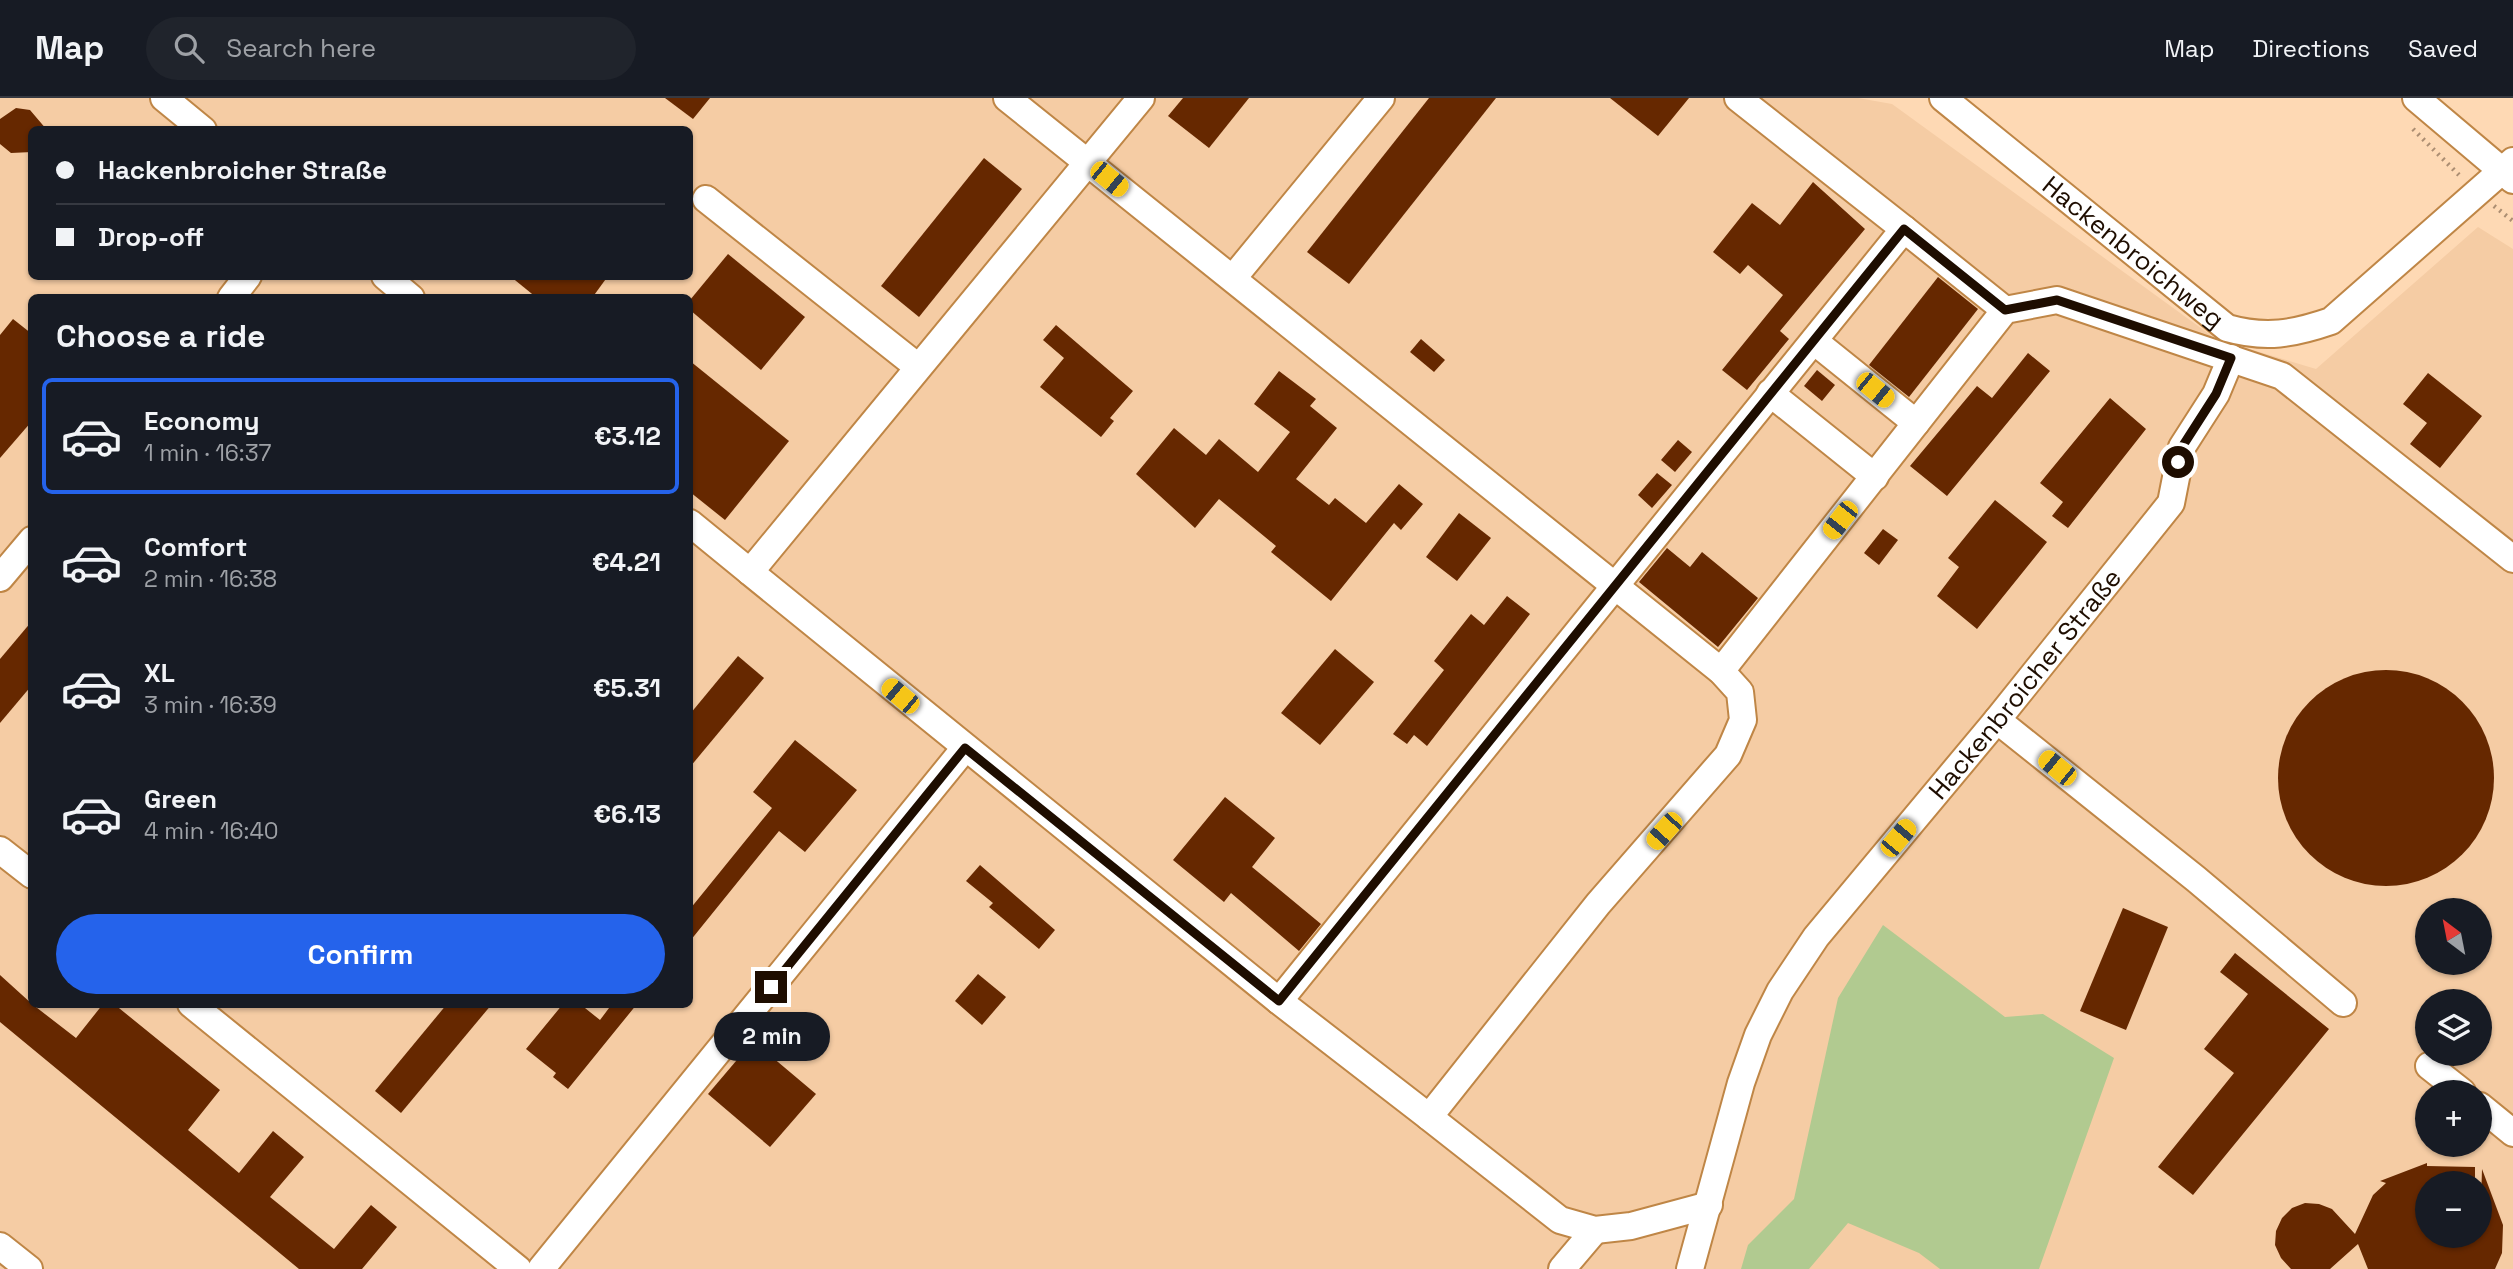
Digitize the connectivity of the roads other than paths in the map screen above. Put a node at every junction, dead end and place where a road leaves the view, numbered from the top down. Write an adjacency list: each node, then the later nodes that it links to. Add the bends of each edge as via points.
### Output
1 (164, 98): 8 (street)
2 (1007, 98): 9 (street)
3 (1141, 98): 9 (street)
4 (1381, 98): 13 (street)
5 (1738, 98): 12 (street)
6 (1943, 98): 10 (street, Hackenbroichweg, via 2227,328 2253,335 2295,334 2331,321 2478,192)
7 (2416, 98): 10 (street)
8 (198, 126)
9 (1088, 163): 13 (street); 21 (street)
10 (2509, 171)
11 (706, 199): 21 (street)
12 (1904, 229): 18 (street); 19 (street)
13 (1233, 278): 30 (street)
14 (245, 280): 16 (street)
15 (390, 280): 17 (street)
16 (234, 294)
17 (406, 294)
18 (2005, 310): 20 (street, via 2057,300); 23 (street)
19 (1814, 341): 22 (street); 23 (street)
20 (2231, 358): 27 (street, via 2282,376); 32 (street, Hackenbroicher Straße, via 2216,394 2182,447 2171,503)
21 (918, 367): 28 (street)
22 (1770, 393): 24 (street); 30 (street)
23 (1916, 423): 24 (street)
24 (1875, 477): 31 (street)
25 (693, 525): 28 (street)
26 (28, 545): 29 (street)
27 (2513, 559)
28 (750, 572): 33 (street)
29 (0, 579)
30 (1614, 585): 31 (street); 36 (street)
31 (1721, 671): 42 (street, via 1740,692 1742,720 1728,755 1598,904)
32 (1997, 720): 37 (street, via 2196,878); 44 (street, Hackenbroicher Straße, via 1816,937 1780,991 1741,1083)
33 (965, 748): 36 (street); 49 (street)
34 (0, 850): 35 (street)
35 (28, 872)
36 (1279, 1001): 42 (street)
37 (2343, 1003)
38 (196, 1008): 48 (street)
39 (2430, 1066): 40 (street)
40 (2447, 1080)
41 (2492, 1116): 43 (street)
42 (1429, 1117): 45 (street, via 1560,1220)
43 (2513, 1133)
44 (1709, 1205): 45 (street, via 1631,1226); 51 (street, Hackenbroicher Straße)
45 (1595, 1230): 50 (street)
46 (0, 1246): 47 (street)
47 (29, 1269)
48 (518, 1269)
49 (541, 1269)
50 (1562, 1269)
51 (1690, 1269)

